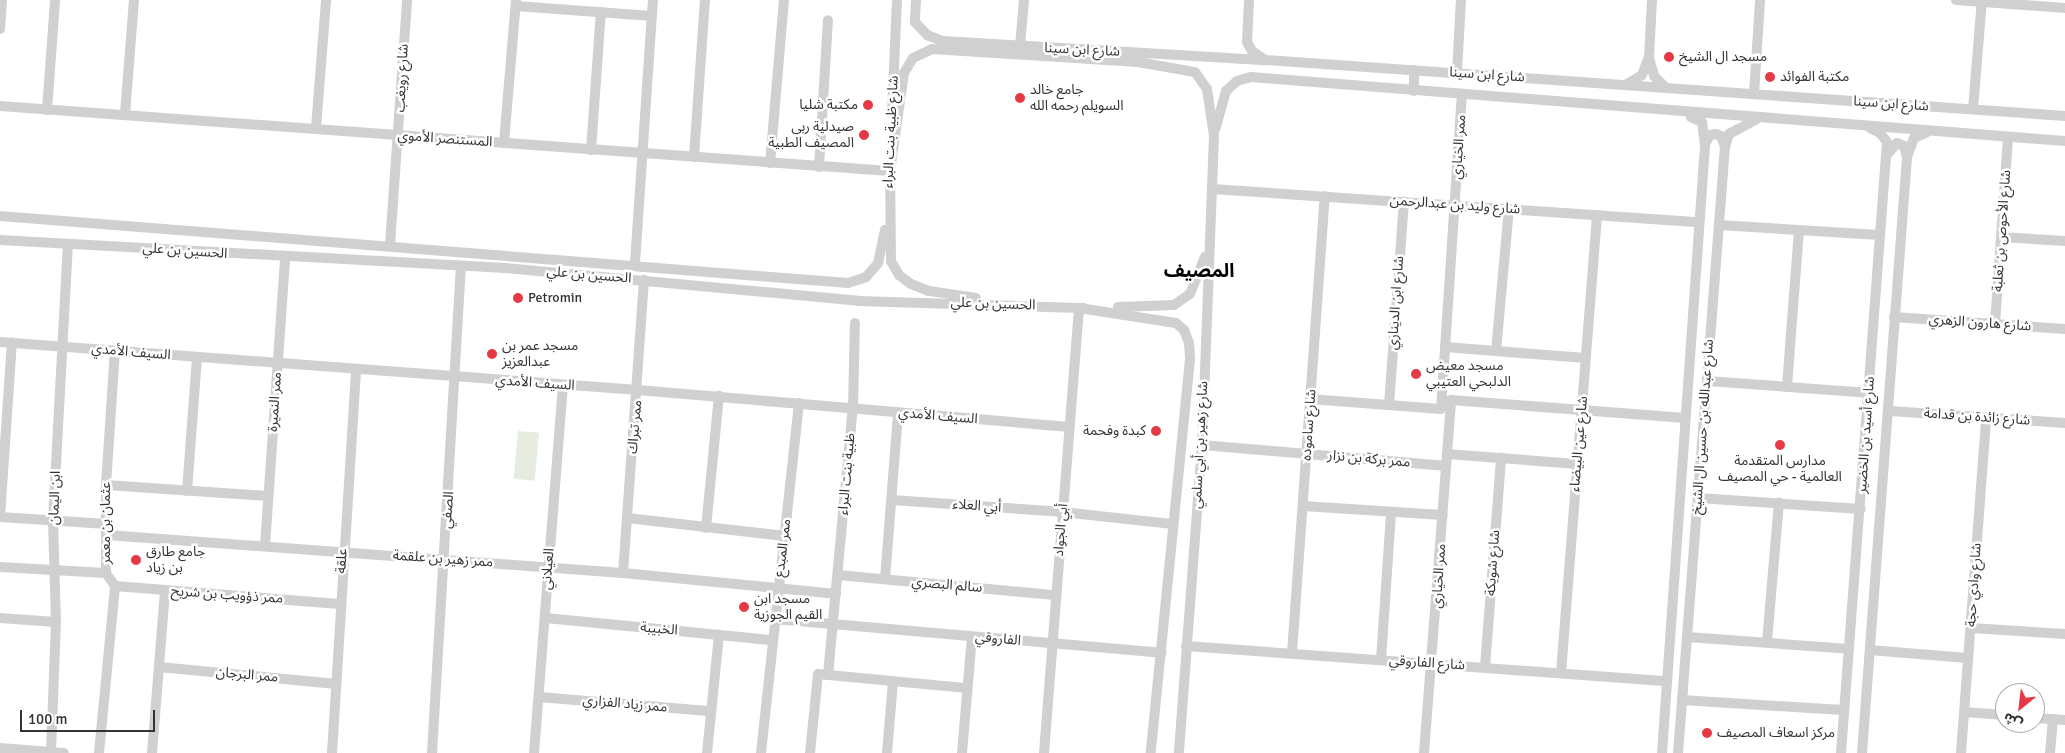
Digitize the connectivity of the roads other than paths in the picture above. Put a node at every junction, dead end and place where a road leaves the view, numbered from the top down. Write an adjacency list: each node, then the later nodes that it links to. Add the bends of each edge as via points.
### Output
1 (2, 0): 24 (street)
2 (54, 0): 36 (street)
3 (134, 0): 39 (street)
4 (326, 0): 43 (street)
5 (407, 0): 45 (street, شارع رويغب)
6 (653, 0): 22 (street)
7 (705, 0): 55 (street)
8 (784, 0): 57 (street)
9 (897, 0): 59 (street, شارع ظبية بنت البراء)
10 (916, 0): 25 (street, شارع ابن سينا, via 915,22 927,35 943,41)
11 (1024, 0): 25 (street)
12 (1249, 0): 27 (street, via 1247,42 1252,51)
13 (1461, 0): 29 (street)
14 (1652, 0): 26 (street)
15 (1760, 0): 33 (street)
16 (1956, 0): 17 (street)
17 (1981, 1): 19 (street); 37 (street)
18 (516, 3): 21 (street); 49 (street)
19 (2032, 3): 20 (street)
20 (2065, 8)
21 (601, 12): 22 (street); 52 (street)
22 (652, 16): 53 (street)
23 (828, 20): 58 (street)
24 (0, 29)
25 (1020, 46): 27 (street, شارع ابن سينا)
26 (1649, 58): 30 (street, via 1642,75); 31 (street, via 1654,76)
27 (1265, 60): 28 (street, شارع ابن سينا)
28 (1414, 70): 29 (street, شارع ابن سينا); 32 (street)
29 (1457, 73): 30 (street, شارع ابن سينا)
30 (1626, 85): 31 (street, شارع ابن سينا)
31 (1664, 87): 33 (street, شارع ابن سينا)
32 (1414, 92): 34 (street, شارع ابن سينا); 46 (street, شارع ابن سينا, via 1252,77 1237,81 1226,91)
33 (1754, 94): 37 (street, شارع ابن سينا)
34 (1462, 95): 38 (street, شارع ابن سينا); 63 (street, ممر الخياري)
35 (0, 106): 36 (street, المستنصر الأموي)
36 (47, 110): 39 (street, المستنصر الأموي)
37 (1973, 110): 40 (street, شارع ابن سينا)
38 (1684, 113): 41 (street, شارع ابن سينا); 50 (street, شارع عبدالله بن حسين ال الشيخ, via 1702,122)
39 (125, 114): 43 (street, المستنصر الأموي)
40 (2065, 116)
41 (1758, 119): 42 (street, شارع ابن سينا); 51 (street, via 1729,134)
42 (1867, 126): 44 (street, شارع ابن سينا); 54 (street, شارع أسيد بن الخضير, via 1880,133 1887,142)
43 (316, 128): 45 (street, المستنصر الأموي)
44 (1929, 132): 47 (street, شارع ابن سينا); 56 (street, شارع أسيد بن الخضير, via 1914,138)
45 (399, 136): 49 (street, المستنصر الأموي); 75 (street, شارع رويغب)
46 (1214, 136): 59 (street, via 1207,89 1195,72 1180,68 932,49 913,58 904,73); 60 (street, شارع زهير بن أبي سلمي)
47 (2008, 138): 48 (street, شارع ابن سينا); 71 (street, شارع الأحوص بن ثعلبة)
48 (2065, 142)
49 (504, 143): 52 (street, المستنصر الأموي)
50 (1705, 144): 51 (street, via 1710,135 1716,134 1721,136); 67 (street, شارع عبدالله بن حسين ال الشيخ)
51 (1725, 147): 68 (street, شارع عبدالله بن حسين ال الشيخ)
52 (591, 150): 53 (street, المستنصر الأموي)
53 (643, 154): 55 (street, المستنصر الأموي); 79 (street)
54 (1886, 156): 56 (street, via 1897,143 1904,146); 70 (street, شارع أسيد بن الخضير)
55 (694, 157): 57 (street, المستنصر الأموي)
56 (1907, 158): 84 (street, شارع أسيد بن الخضير)
57 (770, 163): 58 (street, المستنصر الأموي)
58 (819, 167): 59 (street, المستنصر الأموي)
59 (890, 172): 78 (street, شارع ظبية بنت البراء, via 884,247); 82 (street, via 891,261 899,275 928,291)
60 (1212, 189): 61 (street, شارع وليد بن عبدالرحمن); 76 (street, شارع زهير بن أبي سلمي)
61 (1325, 196): 62 (street, شارع وليد بن عبدالرحمن); 106 (street, شارع ساموده)
62 (1404, 202): 63 (street, شارع وليد بن عبدالرحمن); 109 (street, شارع ابن الديناري)
63 (1455, 205): 64 (street, شارع وليد بن عبدالرحمن); 92 (street, ممر الخياري)
64 (1509, 209): 65 (street, شارع وليد بن عبدالرحمن); 94 (street)
65 (1597, 215): 67 (street, شارع وليد بن عبدالرحمن); 96 (street, شارع عين البيضاء)
66 (0, 216): 75 (street, الحسين بن علي)
67 (1699, 222): 115 (street, شارع عبدالله بن حسين ال الشيخ)
68 (1719, 224): 69 (street); 100 (street, شارع عبدالله بن حسين ال الشيخ)
69 (1799, 230): 70 (street); 102 (street)
70 (1880, 235): 104 (street, شارع أسيد بن الخضير)
71 (2001, 236): 73 (street); 87 (street, شارع الأحوص بن ثعلبة)
72 (0, 240): 74 (street, الحسين بن علي)
73 (2065, 241)
74 (68, 244): 77 (street, الحسين بن علي); 91 (street, ابن اليمان)
75 (390, 245): 79 (street, الحسين بن علي)
76 (1208, 250): 83 (street, via 1190,294 1174,305); 120 (street, شارع زهير بن أبي سلمي)
77 (285, 258): 80 (street, الحسين بن علي); 97 (street, ممر النميرة)
78 (878, 263): 79 (street, الحسين بن علي, via 866,277 848,283)
79 (635, 264)
80 (461, 266): 81 (street, الحسين بن علي); 99 (street, الصفي)
81 (644, 280): 82 (street, الحسين بن علي, via 858,301); 103 (street, ممر تبراك)
82 (1016, 305): 83 (street, الحسين بن علي)
83 (1079, 308): 86 (street, الحسين بن علي); 118 (street, أبي الجواد)
84 (1894, 317): 87 (street, شارع هارون الزهري); 113 (street, شارع أسيد بن الخضير)
85 (855, 323): 110 (street, ظبية بنت البراء)
86 (1176, 323): 141 (street, شارع زهير بن أبي سلمي, via 1184,330 1189,343 1190,360)
87 (1995, 324): 88 (street, شارع هارون الزهري)
88 (2065, 330)
89 (0, 342): 90 (street, السيف الأمدي)
90 (12, 342): 91 (street, السيف الأمدي); 119 (street)
91 (63, 346): 93 (street, السيف الأمدي); 139 (street, ابن اليمان)
92 (1445, 348): 94 (street); 111 (street, ممر الخياري)
93 (115, 351): 95 (street, السيف الأمدي); 126 (street, عثمان بن معمر)
94 (1496, 352): 96 (street)
95 (197, 357): 97 (street, السيف الأمدي); 127 (street)
96 (1586, 358): 112 (street, شارع عين البيضاء)
97 (278, 363): 98 (street, السيف الأمدي); 128 (street, ممر النميرة)
98 (356, 369): 99 (street, السيف الأمدي); 146 (street, علقة)
99 (456, 377): 101 (street, السيف الأمدي); 147 (street, الصفي)
100 (1707, 381): 102 (street); 129 (street, شارع عبدالله بن حسين ال الشيخ)
101 (563, 384): 103 (street, السيف الأمدي); 149 (street, العيلاني)
102 (1788, 386): 104 (street)
103 (638, 390): 105 (street, السيف الأمدي); 138 (street, ممر تبراك)
104 (1869, 393): 133 (street, شارع أسيد بن الخضير)
105 (718, 396): 108 (street, السيف الأمدي); 142 (street)
106 (1310, 399): 109 (street); 121 (street, شارع ساموده)
107 (1451, 400): 111 (street); 112 (street); 122 (street, ممر الخياري)
108 (799, 404): 110 (street, السيف الأمدي); 144 (street, ممر المبدع)
109 (1389, 405): 111 (street)
110 (853, 408): 114 (street, السيف الأمدي); 153 (street, ظبية بنت البراء)
111 (1440, 409)
112 (1582, 410): 115 (street); 124 (street, شارع عين البيضاء)
113 (1890, 411): 116 (street, شارع زائدة بن قدامة); 176 (street, شارع أسيد بن الخضير)
114 (898, 413): 118 (street, السيف الأمدي); 130 (street)
115 (1685, 418): 187 (street, شارع عبدالله بن حسين ال الشيخ)
116 (1986, 418): 117 (street, شارع زائدة بن قدامة); 166 (street, شارع وادي حجة)
117 (2065, 423)
118 (1069, 427): 134 (street, أبي الجواد)
119 (3, 437): 137 (street)
120 (1202, 445): 121 (street, ممر بركة بن نزار); 174 (street, شارع زهير بن أبي سلمي)
121 (1306, 454): 125 (street, ممر بركة بن نزار); 132 (street, شارع ساموده)
122 (1447, 454): 123 (street); 125 (street, ممر الخياري)
123 (1501, 458): 124 (street); 183 (street, شارع شويكة)
124 (1578, 464): 184 (street, شارع عين البيضاء)
125 (1446, 466): 136 (street, ممر الخياري)
126 (106, 485): 127 (street); 140 (street, عثمان بن معمر)
127 (187, 491): 128 (street)
128 (268, 496): 145 (street, ممر النميرة)
129 (1698, 498): 131 (street); 170 (street, شارع عبدالله بن حسين ال الشيخ)
130 (892, 500): 134 (street, أبي العلاء); 154 (street)
131 (1779, 503): 133 (street); 172 (street)
132 (1303, 506): 135 (street); 178 (street, شارع ساموده)
133 (1861, 509): 175 (street, شارع أسيد بن الخضير)
134 (1062, 512): 141 (street, أبي العلاء); 159 (street, أبي الجواد)
135 (1391, 512): 136 (street); 180 (street)
136 (1443, 515): 181 (street, ممر الخياري)
137 (0, 517): 139 (street)
138 (627, 518): 142 (street); 152 (street, ممر تبراك)
139 (53, 520): 140 (street); 150 (street, ابن اليمان)
140 (107, 524): 143 (street, عثمان بن معمر)
141 (1172, 524): 177 (street, شارع زهير بن أبي سلمي)
142 (706, 528): 144 (street)
143 (107, 535): 145 (street, ممر زهير بن علقمة); 151 (street, عثمان بن معمر)
144 (785, 536): 156 (street, ممر المبدع)
145 (265, 546): 146 (street, ممر زهير بن علقمة)
146 (343, 552): 147 (street, ممر زهير بن علقمة); 160 (street, علقة)
147 (444, 560): 149 (street, ممر زهير بن علقمة); 205 (street, الصفي)
148 (0, 567): 150 (street)
149 (548, 567): 152 (street, ممر زهير بن علقمة); 162 (street, العيلاني)
150 (56, 570): 151 (street); 164 (street, ابن اليمان)
151 (106, 573): 155 (street, عثمان بن معمر)
152 (623, 574): 156 (street, ممر زهير بن علقمة)
153 (838, 575): 154 (street, سالم البصري); 158 (street, ظبية بنت البراء)
154 (885, 579): 159 (street, سالم البصري)
155 (115, 586): 157 (street, ممر ذؤويب بن شريح); 202 (street)
156 (778, 588): 158 (street, ممر زهير بن علقمة); 163 (street, ممر المبدع)
157 (165, 591): 160 (street, ممر ذؤويب بن شريح); 182 (street)
158 (836, 594): 165 (street, ظبية بنت البراء)
159 (1055, 595): 173 (street, أبي الجواد)
160 (339, 604): 188 (street, علقة)
161 (0, 618): 164 (street)
162 (546, 618): 168 (street, الخبيبة); 190 (street, العيلاني)
163 (774, 619): 165 (street, الفاروقي); 171 (street, ممر المبدع)
164 (56, 622): 200 (street, ابن اليمان)
165 (833, 626): 169 (street, الفاروقي); 185 (street, ظبية بنت البراء)
166 (1971, 628): 167 (street); 179 (street, شارع وادي حجة)
167 (2065, 634)
168 (718, 635): 171 (street, الخبيبة); 193 (street)
169 (972, 636): 173 (street, الفاروقي); 189 (street)
170 (1687, 636): 172 (street); 191 (street, شارع عبدالله بن حسين ال الشيخ)
171 (772, 640): 208 (street, ممر المبدع)
172 (1767, 642): 175 (street)
173 (1052, 644): 177 (street, الفاروقي); 212 (street, أبي الجواد)
174 (1186, 646): 178 (street, شارع الفاروقي); 214 (street, شارع زهير بن أبي سلمي)
175 (1849, 649): 192 (street, شارع أسيد بن الخضير)
176 (1870, 650): 179 (street); 219 (street, شارع أسيد بن الخضير)
177 (1162, 653): 213 (street, شارع زهير بن أبي سلمي)
178 (1292, 653): 180 (street, شارع الفاروقي)
179 (1967, 658): 194 (street, شارع وادي حجة)
180 (1380, 660): 181 (street, شارع الفاروقي)
181 (1432, 664): 183 (street, شارع الفاروقي); 215 (street, ممر الخياري)
182 (159, 667): 188 (street, ممر البرجان); 203 (street)
183 (1485, 667): 184 (street, شارع الفاروقي)
184 (1561, 673): 187 (street, شارع الفاروقي)
185 (823, 675): 186 (street); 209 (street)
186 (893, 681): 189 (street); 210 (street)
187 (1667, 681): 216 (street, شارع عبدالله بن حسين ال الشيخ)
188 (336, 684): 204 (street, علقة)
189 (967, 688): 211 (street)
190 (539, 697): 193 (street, ممر زياد الفزاري); 206 (street, العيلاني)
191 (1682, 700): 192 (street); 217 (street, شارع عبدالله بن حسين ال الشيخ)
192 (1844, 710): 218 (street, شارع أسيد بن الخضير)
193 (711, 711): 207 (street)
194 (1964, 712): 195 (street); 220 (street, شارع وادي حجة)
195 (1995, 714)
196 (2045, 719): 197 (street)
197 (2053, 719): 198 (street); 221 (street)
198 (2065, 720)
199 (0, 748): 200 (street)
200 (51, 752): 201 (street)
201 (64, 753)
202 (100, 753)
203 (152, 753)
204 (332, 753)
205 (432, 753)
206 (534, 753)
207 (707, 753)
208 (761, 753)
209 (810, 753)
210 (887, 753)
211 (962, 753)
212 (1044, 753)
213 (1150, 753)
214 (1179, 753)
215 (1424, 753)
216 (1662, 753)
217 (1678, 753)
218 (1841, 753)
219 (1862, 753)
220 (1961, 753)
221 (2050, 753)

